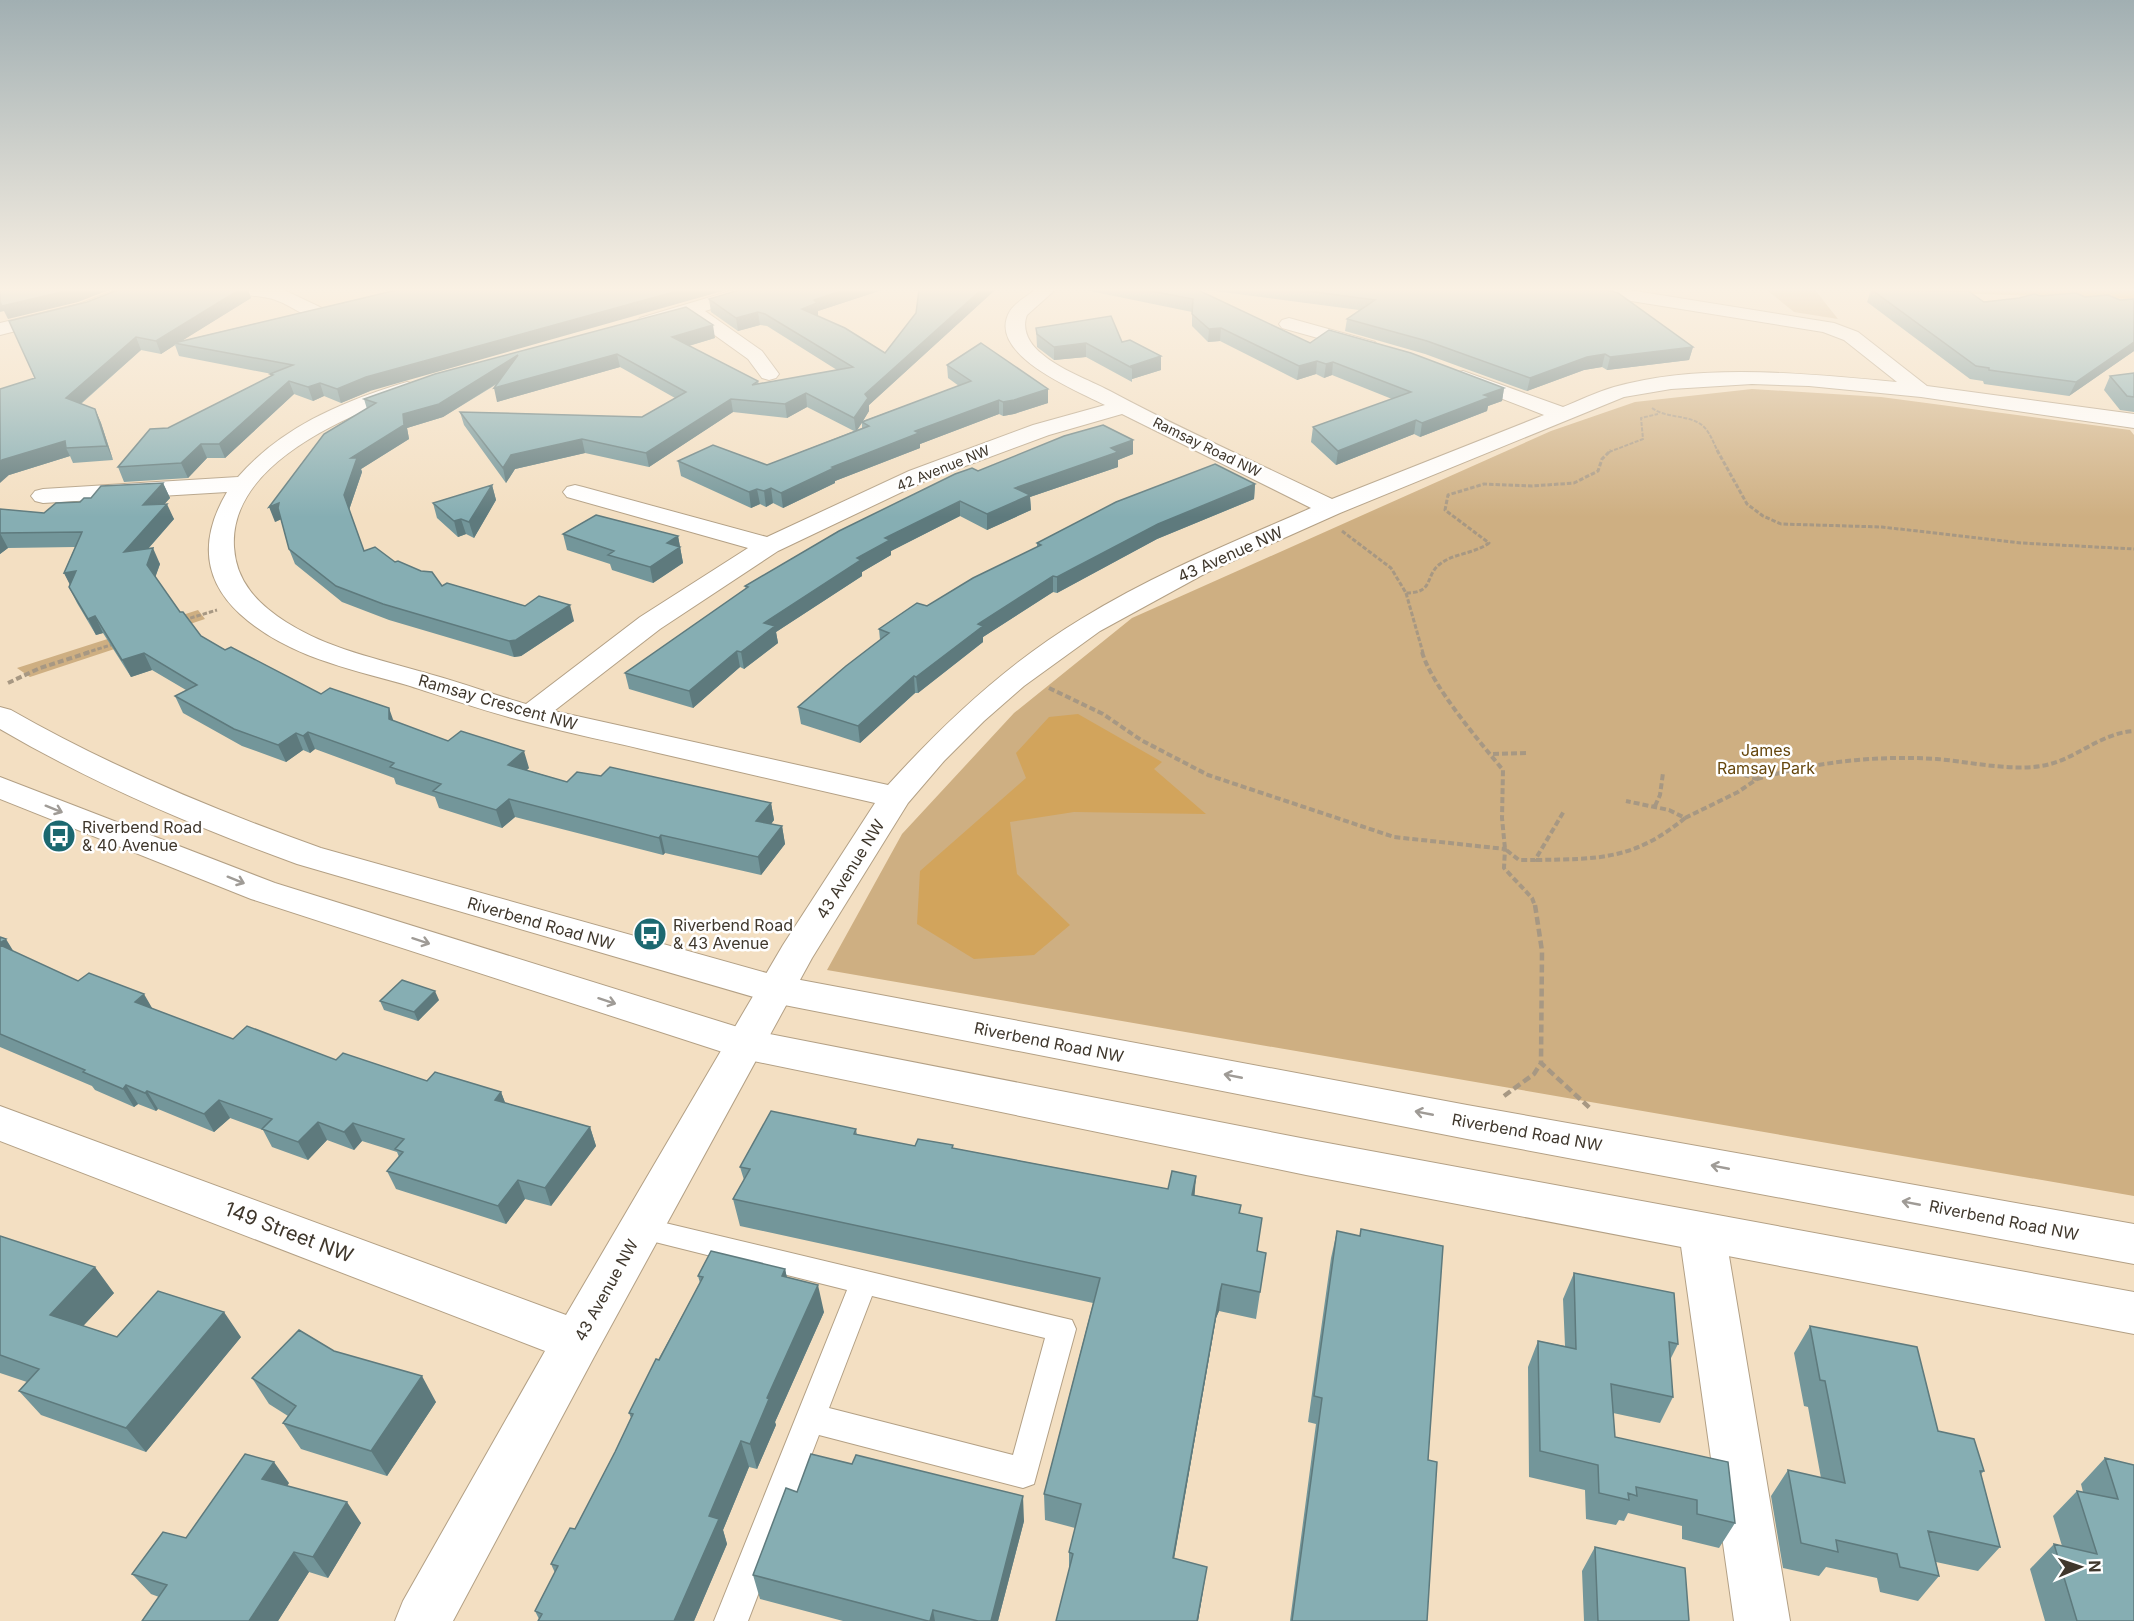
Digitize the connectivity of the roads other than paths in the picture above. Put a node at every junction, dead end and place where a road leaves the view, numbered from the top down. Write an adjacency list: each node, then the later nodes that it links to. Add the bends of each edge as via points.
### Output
1 (762, 366): 5 (street)
2 (1045, 366): 8 (street, Ramsay Road NW)
3 (1889, 366): 7 (street)
4 (1440, 368): 9 (street)
5 (769, 374)
6 (428, 382): 11 (street, Ramsay Crescent NW, via 318,424 268,459)
7 (1921, 391): 9 (street, 43 Avenue NW, via 1752,378 1671,383 1619,392); 10 (street, 43 Avenue NW)
8 (1124, 407): 14 (street, Ramsay Road NW); 15 (street, 42 Avenue NW, via 1041,430 917,476)
9 (1562, 414): 14 (street, 43 Avenue NW)
10 (2134, 421)
11 (245, 484): 13 (street); 17 (street, Ramsay Crescent NW, via 227,513 220,543 225,573 243,602 275,628 320,650)
12 (575, 492): 15 (street)
13 (43, 496)
14 (1321, 513): 19 (street, 43 Avenue NW, via 1197,567 1125,604 1055,648 973,715)
15 (769, 546): 17 (street, 42 Avenue NW, via 650,623)
16 (4, 699): 20 (street, Riverbend Road NW, via 60,751 239,831 309,856)
17 (531, 714): 19 (street, Ramsay Crescent NW)
18 (0, 787): 21 (street, one-way to 21, via 264,891)
19 (895, 797): 20 (street, 43 Avenue NW)
20 (774, 989): 21 (street, 43 Avenue NW); 25 (street, Riverbend Road NW, one-way to 20, via 1467,1122)
21 (744, 1044): 23 (street, 43 Avenue NW); 24 (street)
22 (0, 1123): 28 (street, 149 Street NW)
23 (640, 1228): 26 (lane); 28 (street, 43 Avenue NW)
24 (1702, 1232): 27 (street); 32 (street)
25 (2134, 1244)
26 (862, 1283): 29 (lane); 29 (lane, via 1062,1329 1023,1473)
27 (2134, 1313)
28 (577, 1341): 30 (street, 43 Avenue NW)
29 (810, 1418): 31 (lane)
30 (423, 1621)
31 (731, 1621)
32 (1762, 1621)

